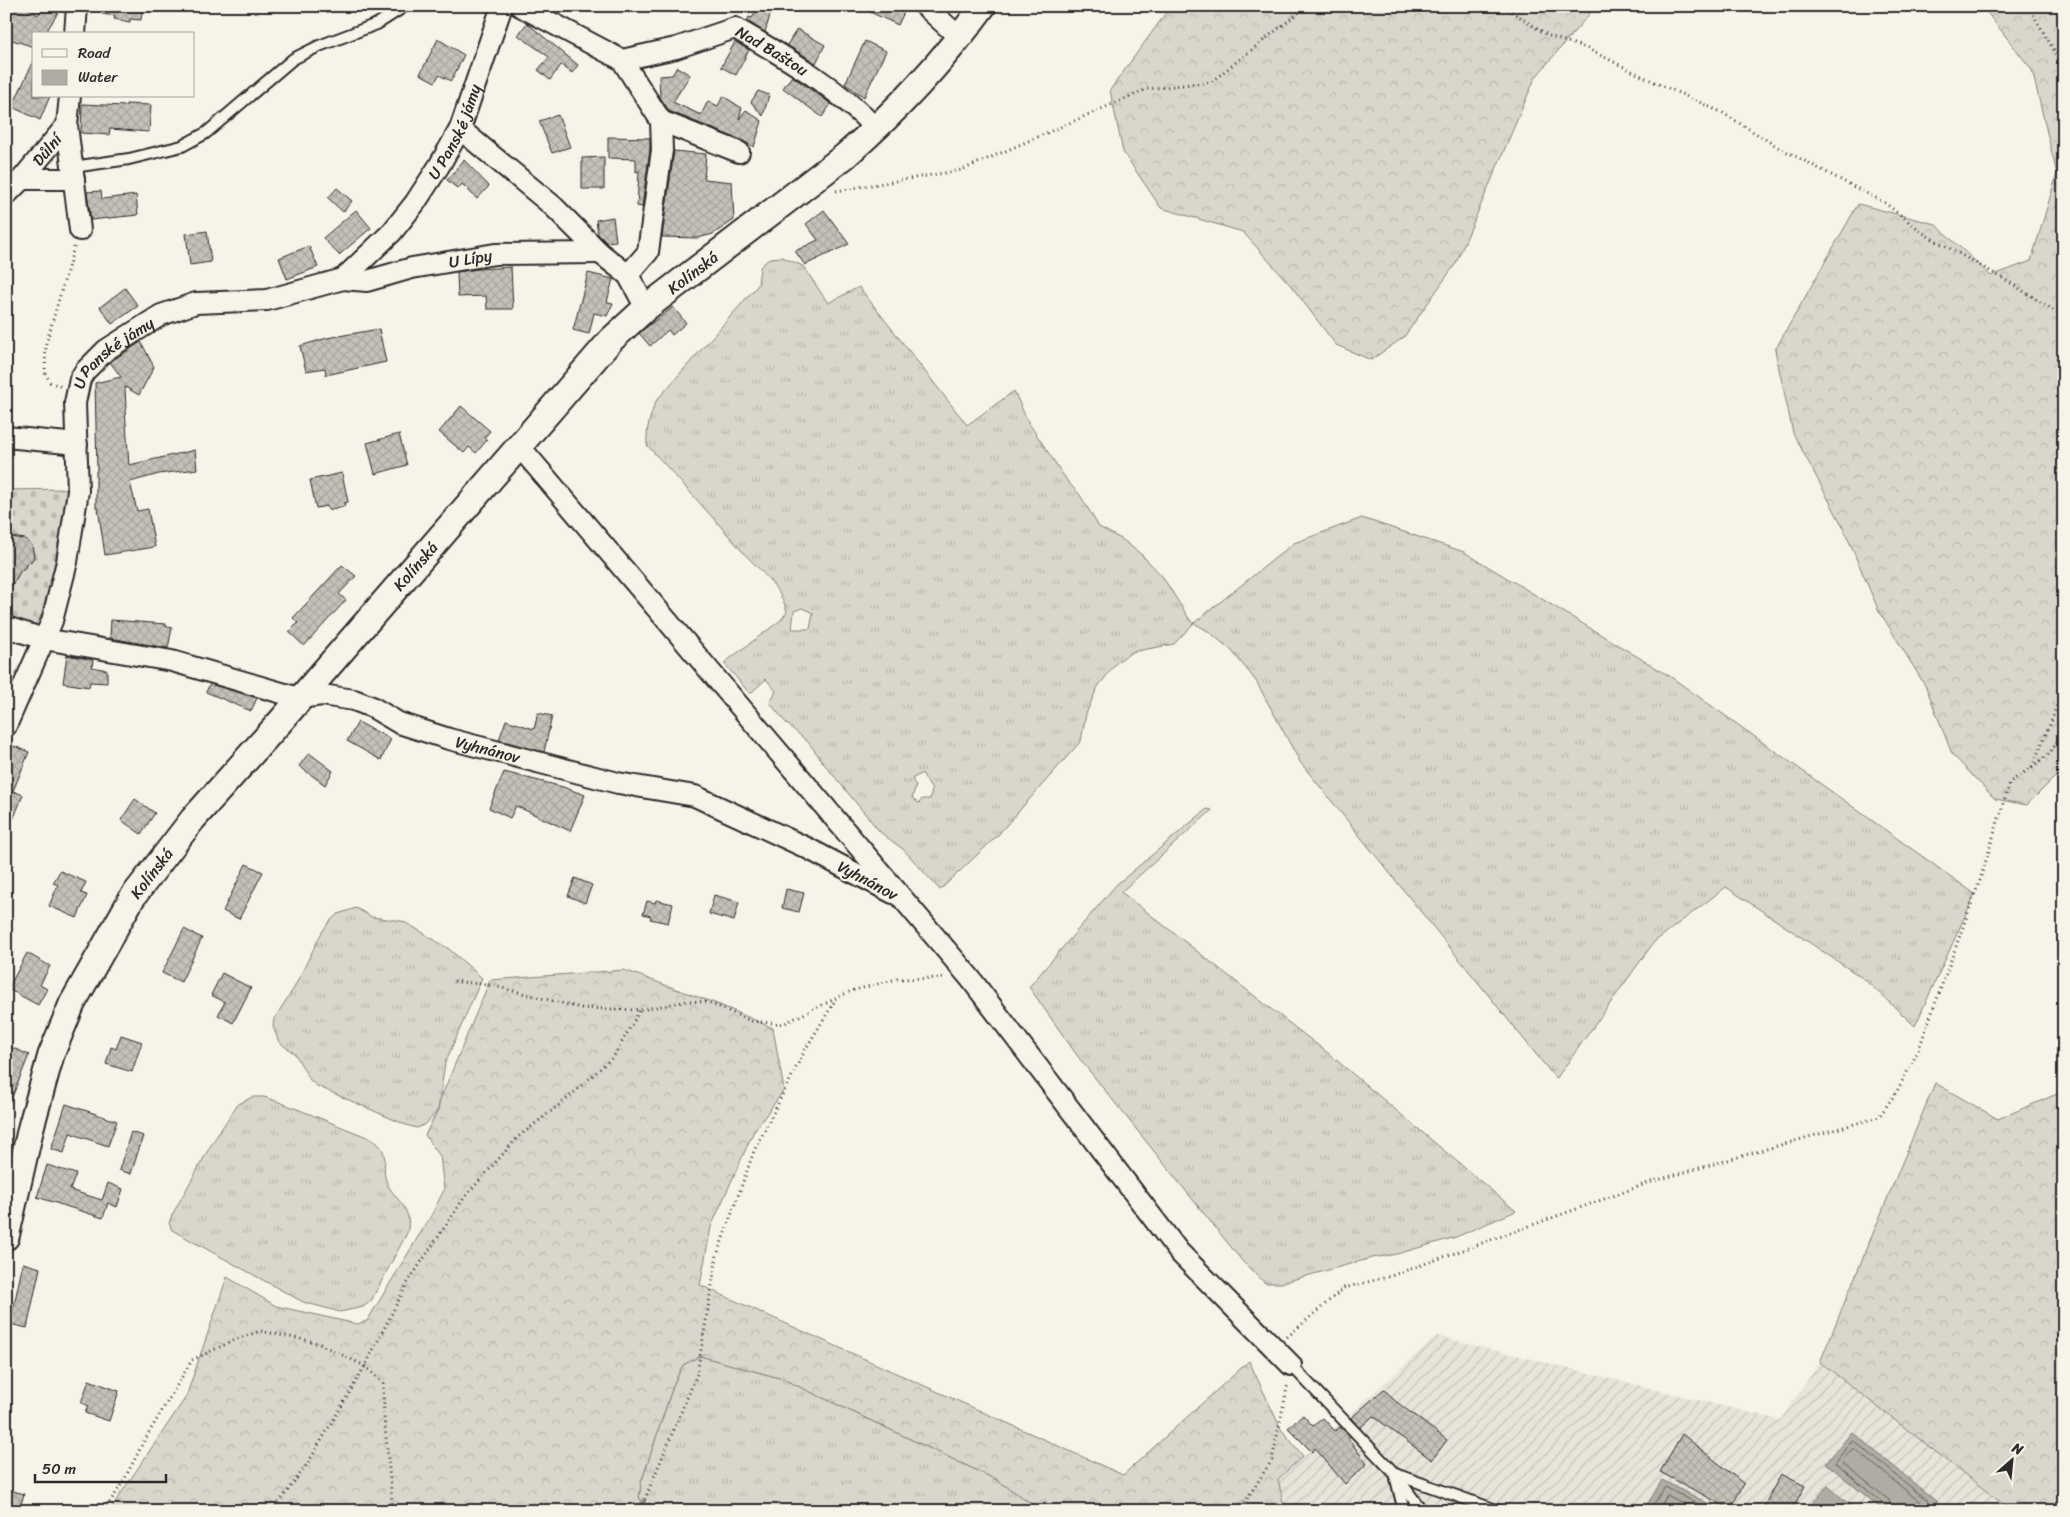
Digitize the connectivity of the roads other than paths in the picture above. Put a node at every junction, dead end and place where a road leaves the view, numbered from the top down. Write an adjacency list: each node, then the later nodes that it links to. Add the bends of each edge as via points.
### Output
1 (77, 6): 7 (street)
2 (405, 6): 16 (lane, via 377,24 293,59 206,133 182,146)
3 (502, 6): 13 (street, U Panské jámy)
4 (520, 6): 9 (street)
5 (925, 6): 8 (street)
6 (983, 6): 8 (street, Kolínská)
7 (75, 32)
8 (959, 37): 14 (street, Kolínská)
9 (622, 60): 11 (street); 14 (street, Nad Baštou, via 676,48 735,28 820,80 856,108)
10 (70, 98): 12 (street, Důlní)
11 (661, 121): 15 (street); 21 (street, via 662,150 648,252)
12 (67, 125): 16 (street); 17 (street, Důlní)
13 (460, 129): 20 (street, via 553,206); 22 (street, U Panské jámy, via 410,210)
14 (876, 129): 23 (street, Kolínská)
15 (739, 152)
16 (74, 173): 17 (street); 19 (street)
17 (22, 179): 18 (street, Důlní)
18 (6, 194)
19 (80, 230)
20 (600, 252): 21 (street); 22 (street, U Lípy, via 495,254 412,268 367,281)
21 (628, 275): 23 (street)
22 (343, 279): 25 (street, U Panské jámy, via 267,300 196,304 161,315 106,350 80,379 75,403)
23 (646, 308): 26 (street, Kolínská, via 611,340)
24 (6, 437): 25 (street)
25 (77, 444): 28 (street, U Panské jámy, via 78,491 67,562 52,621)
26 (520, 447): 29 (street, Kolínská); 31 (street, Vyhnánov)
27 (6, 627): 28 (street)
28 (44, 639): 29 (street, via 172,661); 30 (street, U Panské jámy)
29 (299, 698): 31 (street, Vyhnánov, via 322,695 354,700 400,723 449,738 618,784 695,796); 32 (street, Kolínská, via 193,819 132,898 72,1004 51,1055)
30 (6, 726)
31 (904, 899): 33 (street, via 970,978 1179,1252)
32 (6, 1237)
33 (1291, 1365): 34 (lane)
34 (1395, 1474): 35 (lane); 36 (lane); 37 (lane)
35 (1404, 1511)
36 (1422, 1511)
37 (1499, 1511)

